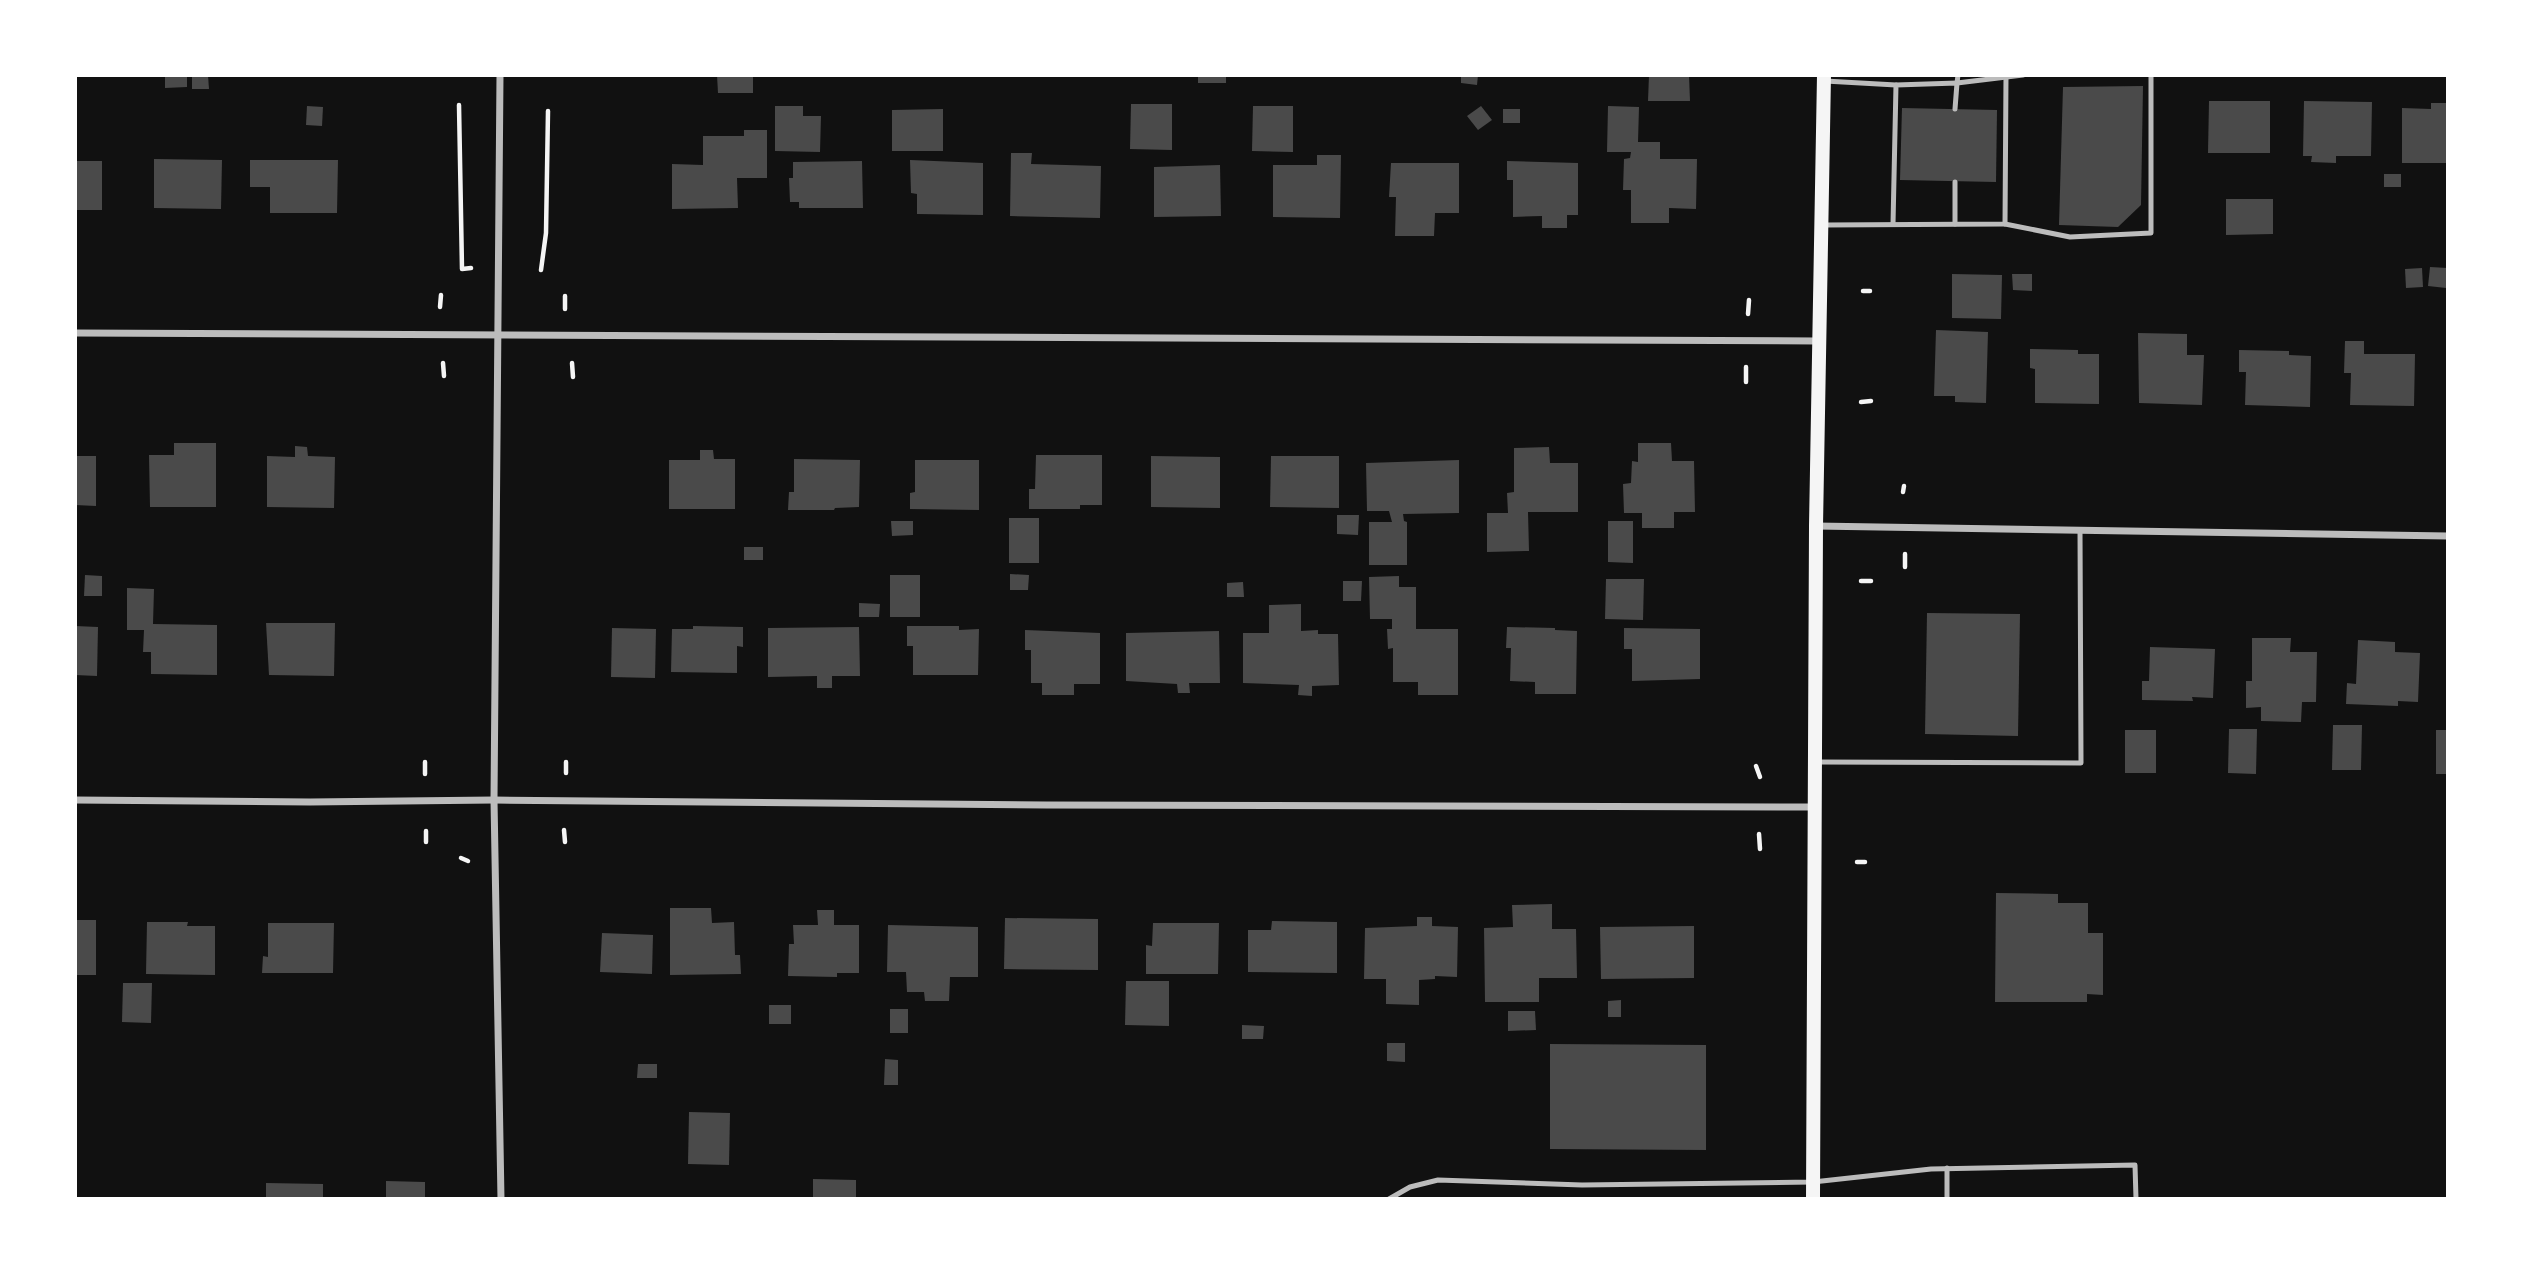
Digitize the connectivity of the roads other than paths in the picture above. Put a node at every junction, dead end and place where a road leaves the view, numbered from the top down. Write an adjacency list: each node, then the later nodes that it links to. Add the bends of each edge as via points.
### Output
1 (500, 75): 16 (street)
2 (1958, 75): 7 (lane)
3 (2022, 75): 5 (lane)
4 (2151, 75): 13 (lane, via 2151,233 2070,237)
5 (2006, 76): 7 (lane); 13 (lane)
6 (1824, 78): 8 (lane); 14 (main road)
7 (1957, 83): 8 (lane); 9 (lane)
8 (1896, 85): 11 (lane)
9 (1955, 109)
10 (1955, 182): 12 (lane)
11 (1894, 224): 12 (lane); 14 (lane)
12 (1955, 224): 13 (lane)
13 (2006, 224)
14 (1821, 225): 17 (main road)
15 (75, 333): 16 (street)
16 (497, 336): 17 (street); 23 (street)
17 (1818, 341): 18 (main road)
18 (1816, 526): 19 (street); 21 (main road)
19 (2080, 530): 20 (street); 21 (lane, via 2081,763)
20 (2448, 536)
21 (1815, 762): 24 (main road)
22 (75, 800): 23 (street)
23 (494, 800): 24 (street); 27 (street)
24 (1815, 807): 26 (main road)
25 (1947, 1168): 26 (lane); 30 (lane); 31 (lane, via 2135,1165)
26 (1813, 1182): 28 (lane, via 1582,1185 1438,1180 1410,1187); 29 (main road)
27 (501, 1199)
28 (1389, 1199)
29 (1813, 1199)
30 (1947, 1199)
31 (2136, 1199)

